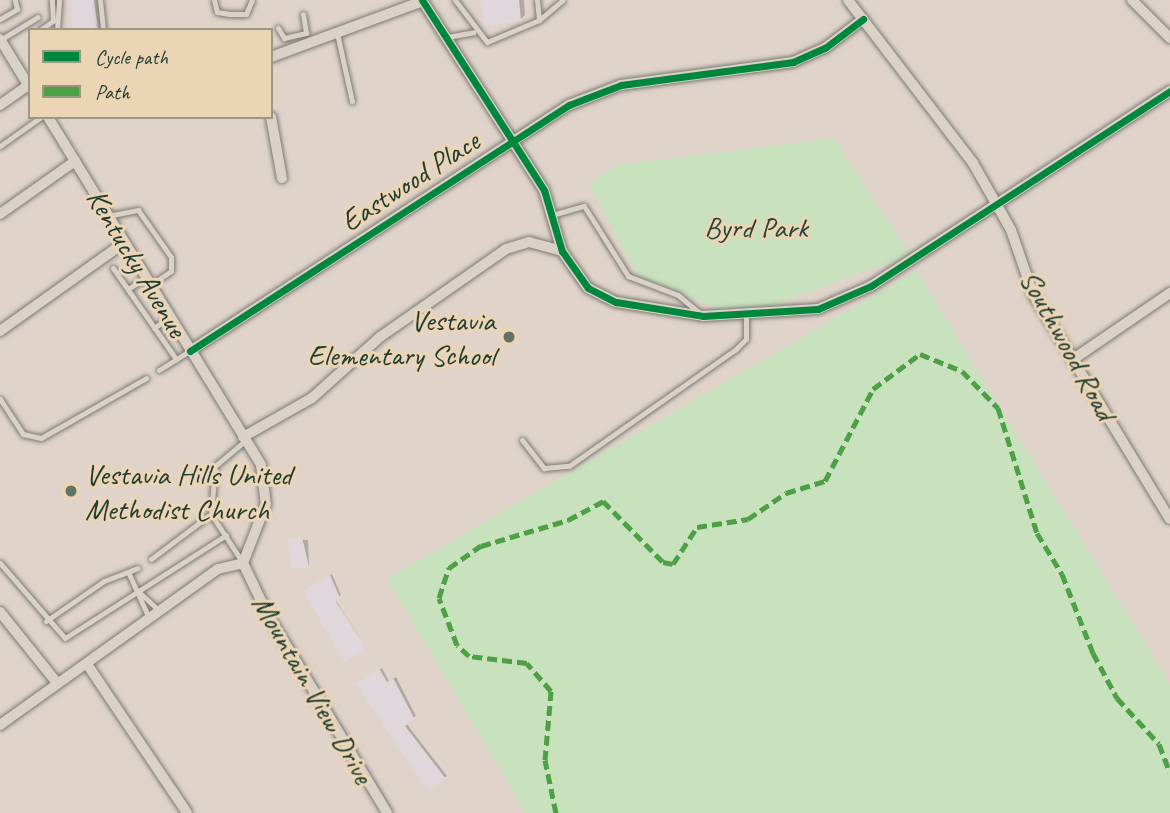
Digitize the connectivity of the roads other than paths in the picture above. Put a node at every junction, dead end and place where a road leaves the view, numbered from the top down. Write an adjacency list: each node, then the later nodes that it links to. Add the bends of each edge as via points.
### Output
1 (15, 0): 15 (lane, via 16,9)
2 (52, 0): 18 (lane, via 53,21)
3 (59, 0): 19 (lane)
4 (100, 0): 20 (lane)
5 (214, 0): 6 (lane, via 217,12 230,14 246,14)
6 (252, 0)
7 (424, 0): 23 (street); 24 (street)
8 (455, 0): 22 (lane)
9 (537, 0): 17 (lane)
10 (563, 0): 17 (lane)
11 (848, 0): 16 (street, Southwood Road)
12 (1132, 0): 25 (street)
13 (303, 14): 21 (lane, via 306,33 284,38)
14 (38, 18): 26 (lane)
15 (0, 19)
16 (863, 19): 36 (street, Eastwood Place, via 825,48 793,62 621,85 569,105); 40 (street, Southwood Road, via 922,89)
17 (539, 20): 22 (lane, via 487,42)
18 (43, 28)
19 (57, 28)
20 (103, 28)
21 (278, 28)
22 (474, 32): 24 (lane)
23 (337, 33): 27 (street); 31 (lane)
24 (446, 37): 36 (street)
25 (1170, 38)
26 (1, 44): 28 (street)
27 (273, 56)
28 (25, 69)
29 (28, 86): 32 (street)
30 (1170, 91): 40 (street)
31 (352, 101)
32 (0, 104)
33 (38, 119): 37 (lane)
34 (49, 119): 38 (street, Kentucky Avenue)
35 (271, 119): 39 (street)
36 (513, 142): 42 (street, via 544,190); 55 (street, Eastwood Place)
37 (0, 146)
38 (75, 161): 41 (street); 43 (street, Kentucky Avenue)
39 (282, 178)
40 (998, 207): 50 (street, via 839,302); 57 (street, Southwood Road, via 1033,294)
41 (0, 214)
42 (551, 215): 45 (street); 51 (lane, via 584,206 628,276 678,295)
43 (107, 216): 44 (street, Kentucky Avenue); 47 (lane, via 138,211 171,257 171,271)
44 (124, 243): 47 (street, Kentucky Avenue); 54 (street)
45 (562, 251): 51 (street, via 587,288 616,302); 61 (street, via 529,242 506,249 380,337 312,398)
46 (113, 268): 48 (lane)
47 (147, 282): 48 (lane); 52 (street, Kentucky Avenue)
48 (128, 289): 53 (lane)
49 (1170, 293): 57 (street)
50 (746, 315): 51 (street); 62 (lane, via 746,339 736,349 569,466 544,468)
51 (703, 316)
52 (169, 317): 53 (lane); 55 (street, Kentucky Avenue)
53 (154, 328): 56 (lane)
54 (0, 331)
55 (190, 351): 56 (lane); 61 (street, Kentucky Avenue)
56 (176, 359): 58 (lane)
57 (1072, 360): 63 (street, Southwood Road)
58 (159, 370)
59 (146, 377): 60 (lane, via 41,438 23,434)
60 (0, 399)
61 (244, 439): 64 (lane, via 226,454 210,478); 67 (street, Kentucky Avenue, via 261,465 266,504)
62 (522, 440)
63 (1168, 511)
64 (211, 514): 65 (lane); 66 (lane)
65 (226, 536): 67 (lane); 71 (lane)
66 (151, 559)
67 (243, 562): 73 (street, via 218,569); 79 (street, Mountain View Drive, via 267,613)
68 (0, 563): 74 (lane)
69 (138, 568): 70 (lane)
70 (129, 575): 71 (lane); 74 (lane, via 104,580)
71 (139, 592): 73 (lane); 73 (lane); 74 (lane, via 76,636 65,638)
72 (0, 612): 76 (street)
73 (154, 615): 75 (street)
74 (46, 621)
75 (88, 664): 76 (street); 78 (street)
76 (58, 683): 77 (street)
77 (0, 725)
78 (187, 813)
79 (387, 813)

